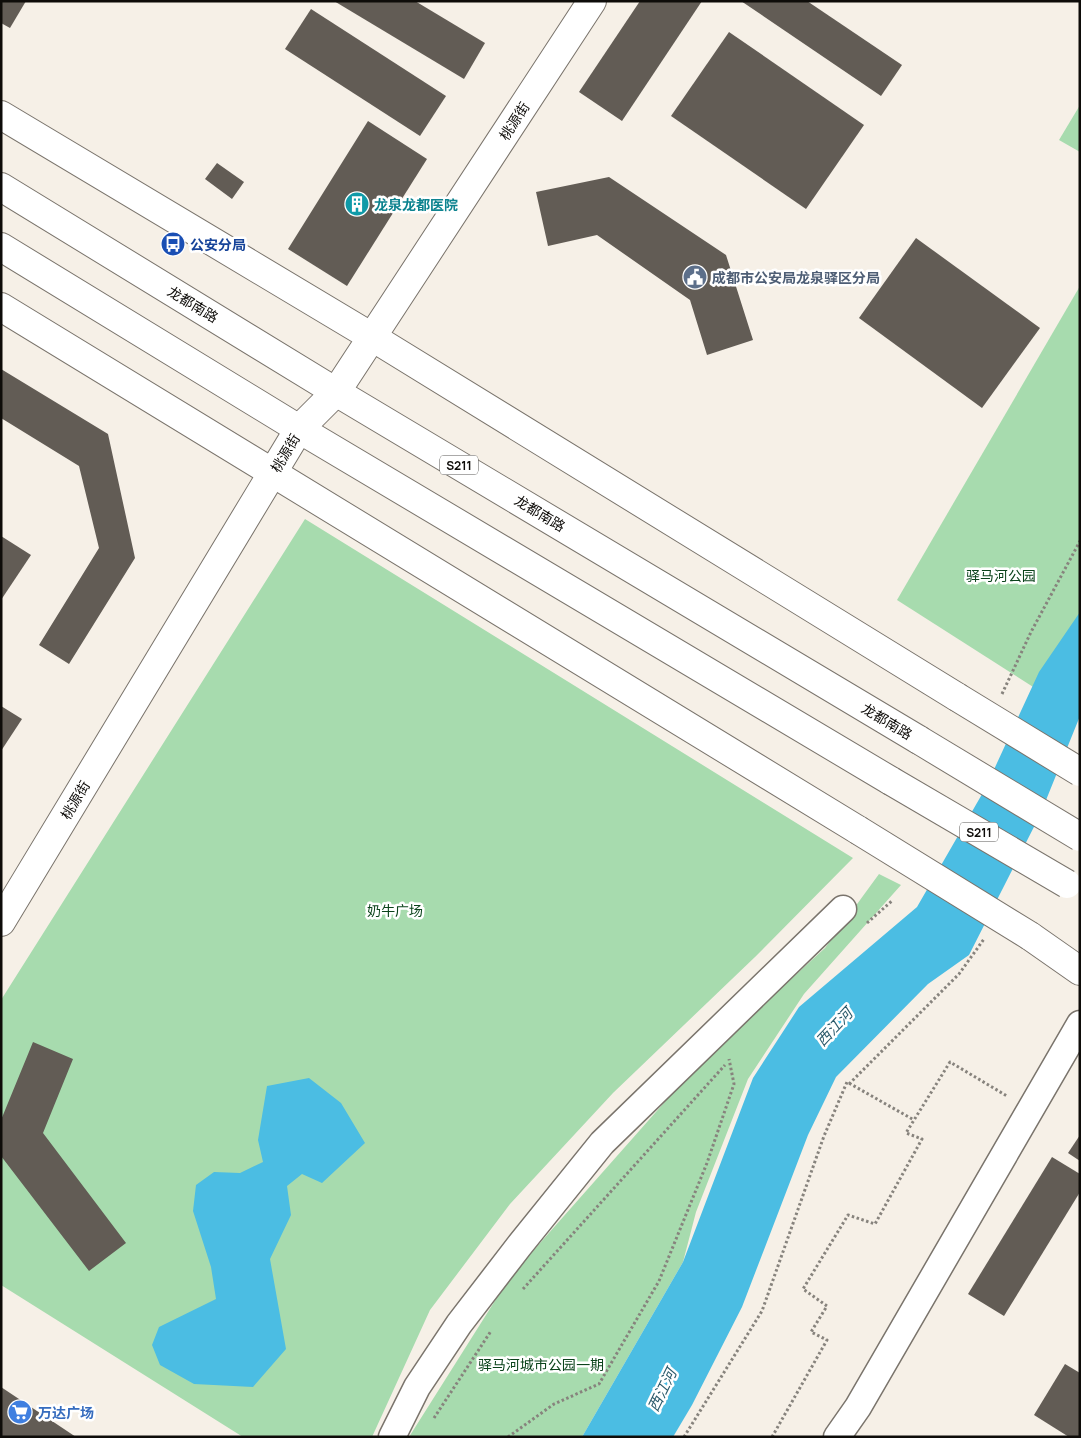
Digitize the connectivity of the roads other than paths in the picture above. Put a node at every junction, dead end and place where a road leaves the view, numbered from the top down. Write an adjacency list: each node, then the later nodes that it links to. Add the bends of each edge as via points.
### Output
1 (592, 1): 6 (street, 桃源街)
2 (1, 115): 6 (street)
3 (1, 187): 7 (street, 龙都南路 / S211)
4 (1, 247): 8 (street, S211)
5 (1, 308): 9 (street)
6 (372, 337): 7 (street, 桃源街); 10 (street, bridge)
7 (336, 392): 8 (street, 桃源街); 11 (street, 龙都南路 / S211, bridge)
8 (299, 429): 9 (street, 桃源街); 12 (street, S211, bridge)
9 (273, 474): 14 (street, 桃源街); 15 (street, bridge, via 858,830 1030,936)
10 (1080, 772)
11 (1080, 837)
12 (1074, 888)
13 (843, 909): 17 (street, via 602,1143 459,1324 417,1387)
14 (1, 922)
15 (1080, 971)
16 (1080, 1024): 18 (street, via 858,1407)
17 (392, 1437)
18 (837, 1437)

